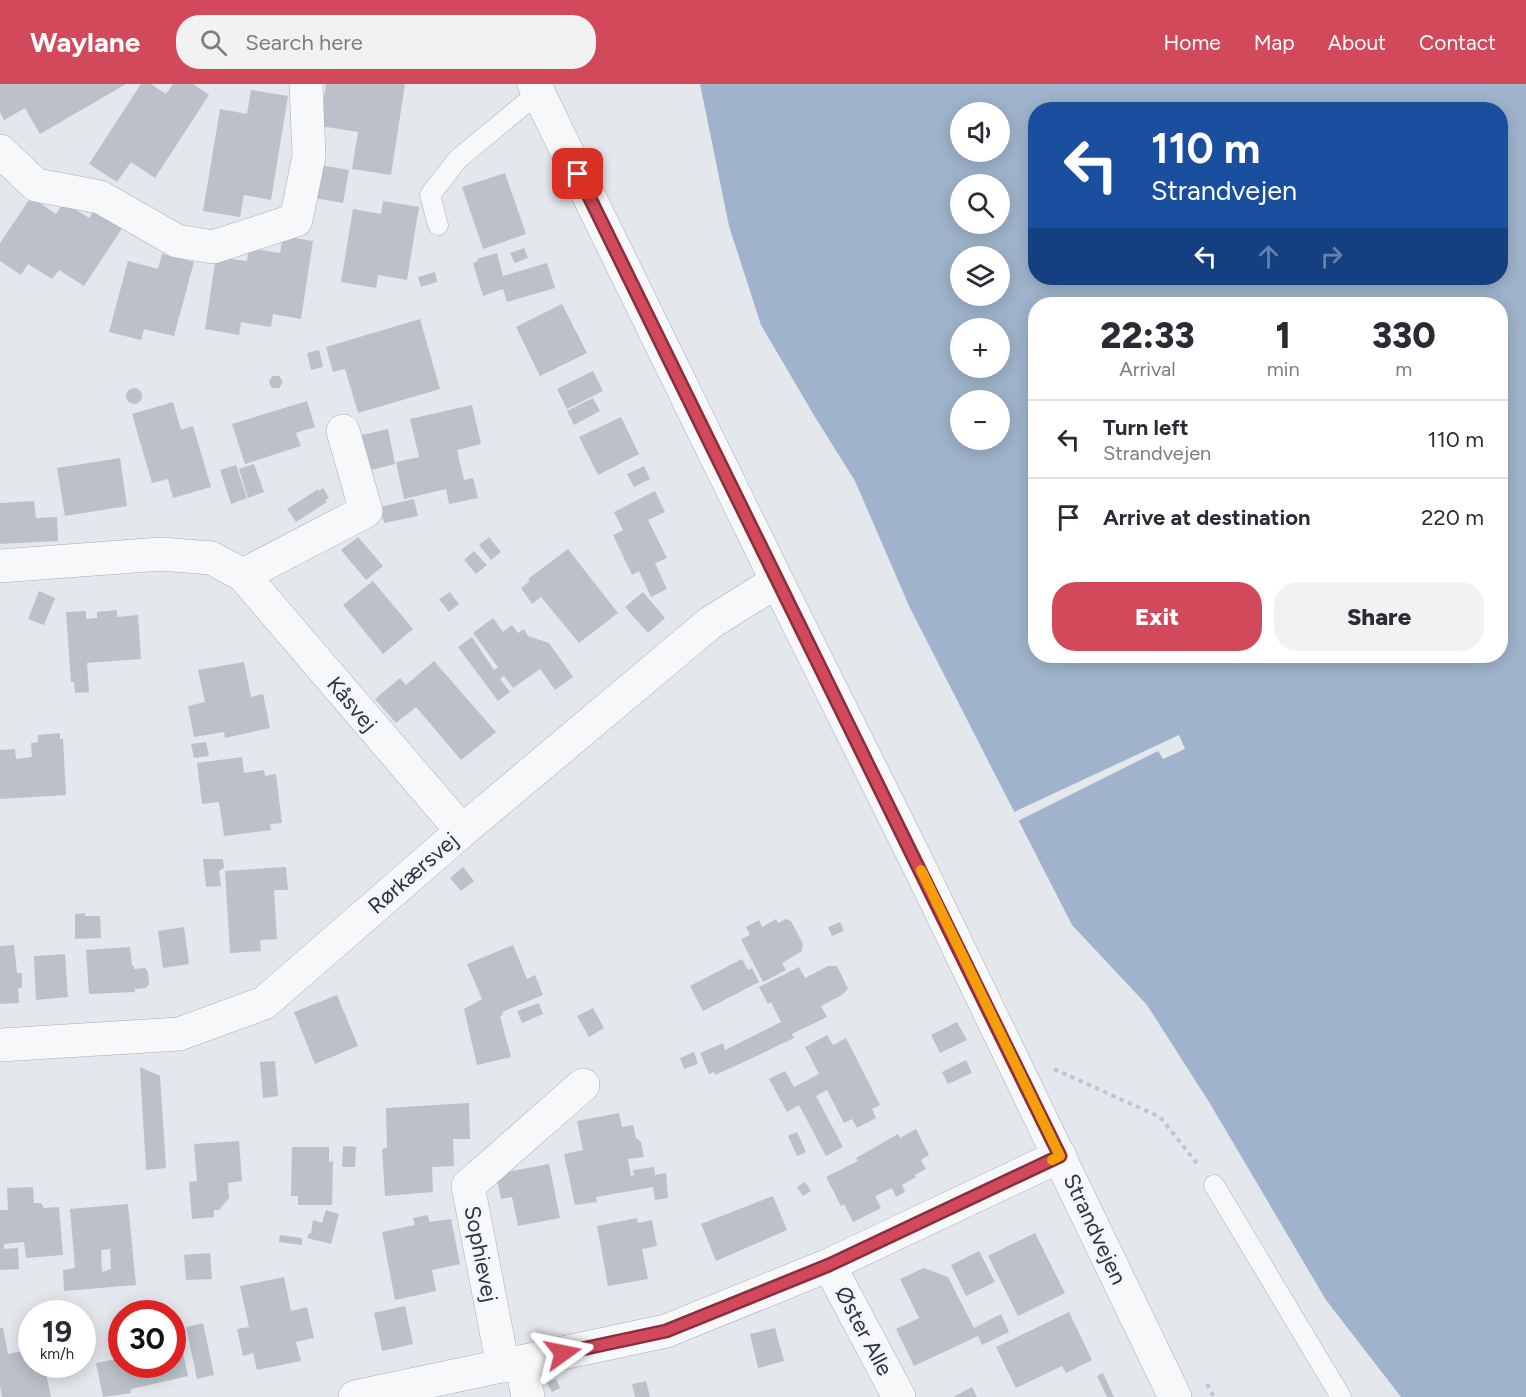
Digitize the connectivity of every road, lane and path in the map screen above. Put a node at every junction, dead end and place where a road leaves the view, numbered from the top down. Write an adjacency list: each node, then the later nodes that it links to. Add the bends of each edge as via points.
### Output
1 (306, 84): 3 (street, via 309,156 296,220 213,247 177,241 100,197 36,185)
2 (536, 88): 4 (lane, Strandvejen, via 458,159 430,195); 8 (street, Strandvejen)
3 (0, 151)
4 (438, 225)
5 (343, 431): 7 (street, via 366,511)
6 (0, 566): 7 (street, Kåsvej, via 161,554 211,558)
7 (243, 575): 9 (street, Kåsvej)
8 (777, 581): 9 (street, Rørkærsvej, via 710,622); 13 (street, Strandvejen)
9 (462, 831): 10 (street, Rørkærsvej, via 264,1003 179,1034)
10 (0, 1045)
11 (1053, 1068): 14 (path, via 1160,1117)
12 (583, 1085): 16 (street, Sophievej, via 468,1186)
13 (1060, 1156): 15 (street); 20 (street, Strandvejen)
14 (1214, 1185): 21 (lane)
15 (829, 1265): 16 (street, via 666,1331); 19 (street, Øster Alle)
16 (512, 1364): 17 (street); 18 (street)
17 (355, 1397)
18 (528, 1397)
19 (899, 1397)
20 (1175, 1397)
21 (1341, 1397)

